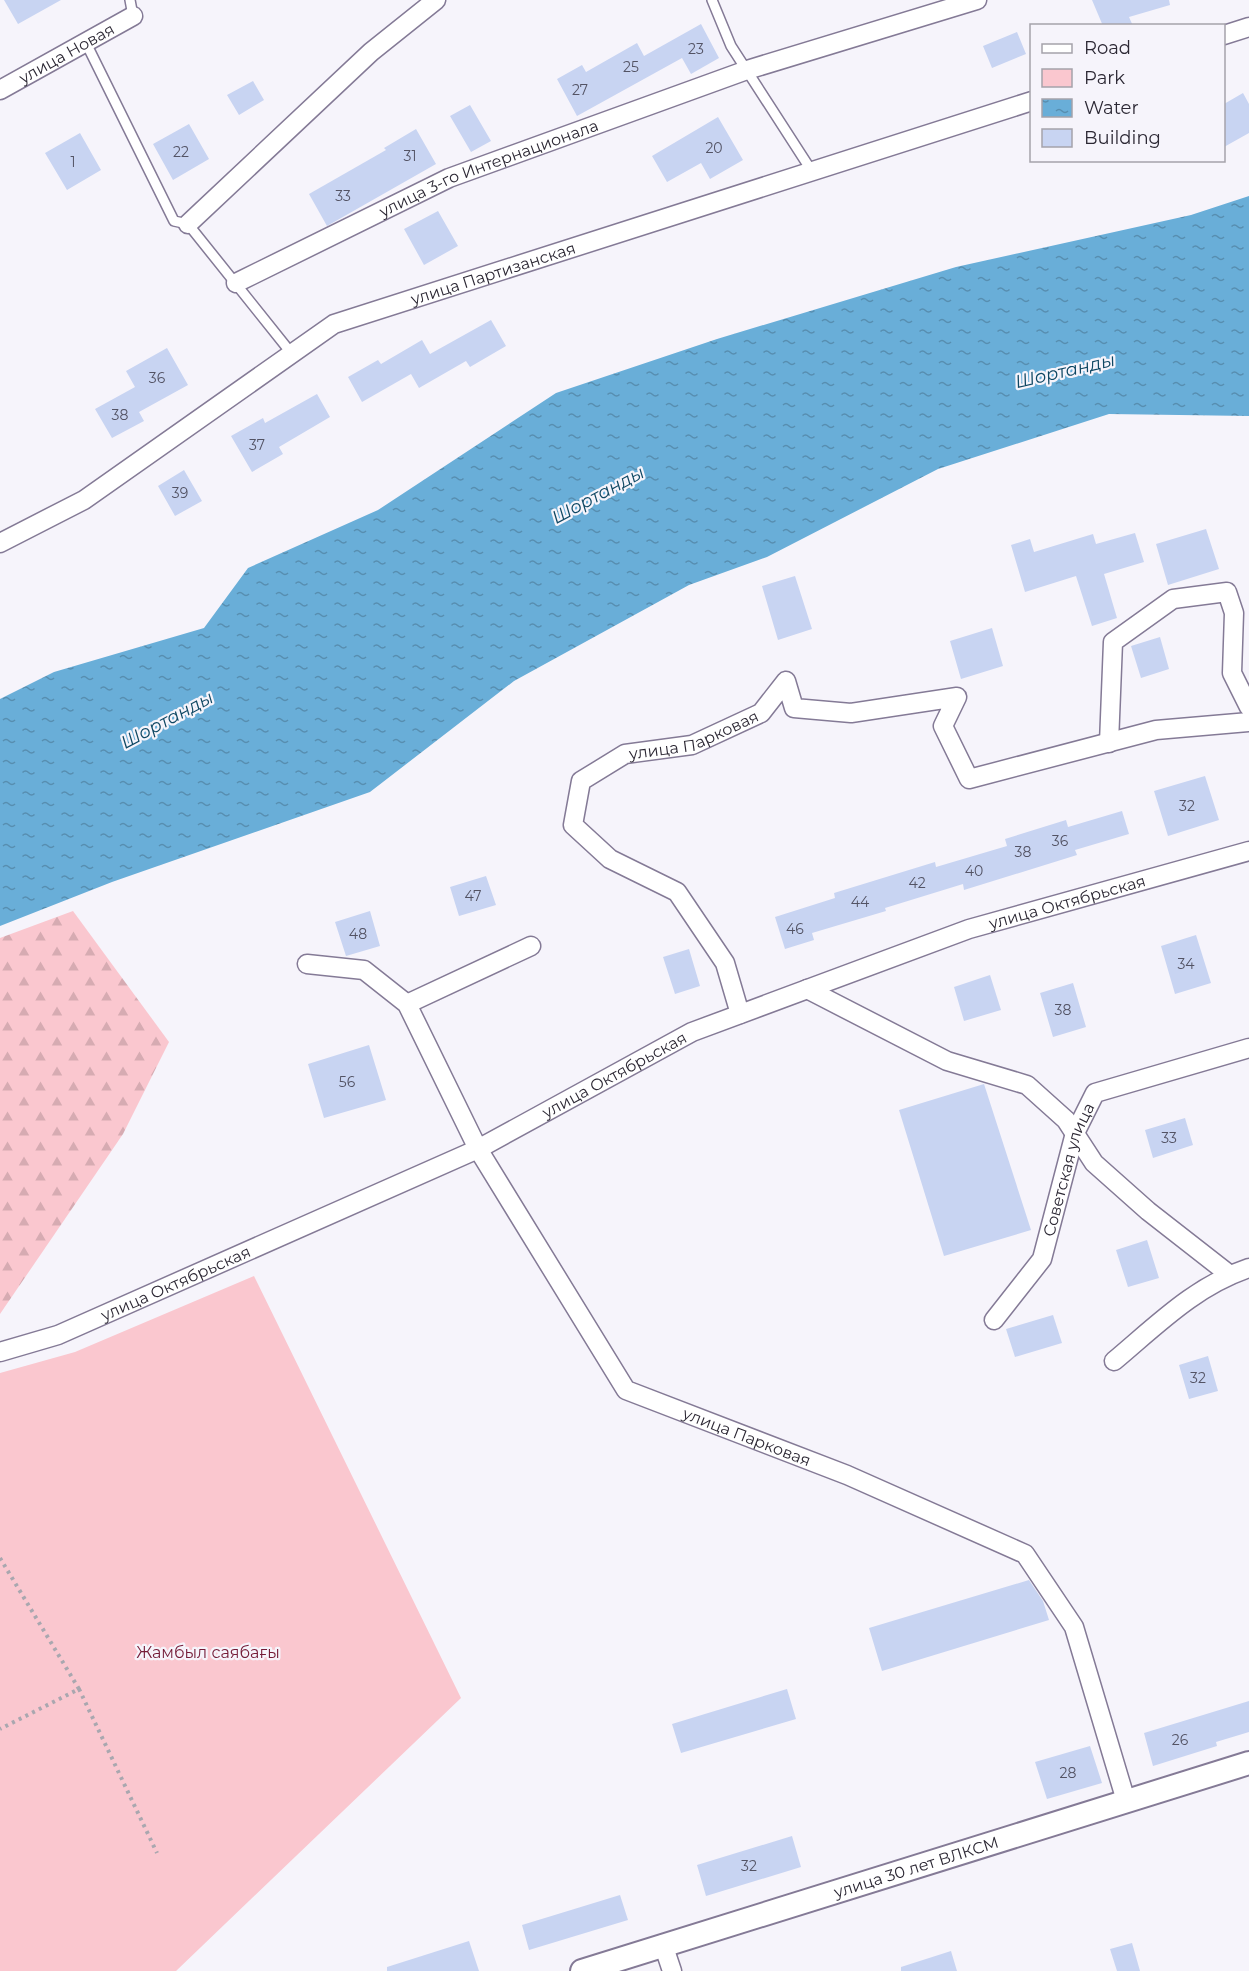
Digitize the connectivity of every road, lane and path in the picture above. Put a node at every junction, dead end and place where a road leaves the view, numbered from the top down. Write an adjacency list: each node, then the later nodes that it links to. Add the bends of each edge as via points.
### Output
1 (436, 0): 12 (street, via 371,52)
2 (712, 0): 8 (lane, via 731,46)
3 (977, 0): 8 (street, улица 3-го Интернационала)
4 (132, 8): 7 (street, улица Новая)
5 (1249, 27): 6 (street)
6 (1225, 36)
7 (86, 43): 9 (street, улица Новая); 12 (lane, via 174,221)
8 (747, 70): 11 (lane); 13 (street, улица 3-го Интернационала, via 449,178)
9 (0, 90)
10 (1030, 102): 11 (street, улица Партизанская)
11 (813, 173): 14 (street, улица Партизанская, via 334,324)
12 (188, 224): 13 (lane)
13 (236, 283): 14 (lane)
14 (292, 354): 15 (street, улица Партизанская, via 84,500)
15 (0, 543)
16 (1240, 603): 17 (street, via 1234,613 1232,673); 19 (street, via 1227,592 1173,599 1113,642)
17 (1249, 707)
18 (1249, 723): 19 (street, улица Парковая, via 1156,730)
19 (1109, 742): 25 (street, улица Парковая, via 969,779 943,726 957,697 851,713 794,708 786,681 761,713 692,745 626,754 581,781 573,825 610,859 677,892 725,963)
20 (1249, 851): 23 (street, улица Октябрьская, via 969,929)
21 (531, 946): 24 (street)
22 (307, 964): 24 (street, улица Парковая, via 364,970)
23 (807, 989): 25 (street, улица Октябрьская); 27 (street, via 947,1061 1027,1085)
24 (407, 1004): 28 (street, улица Парковая)
25 (740, 1014): 28 (street, улица Октябрьская, via 692,1032)
26 (1249, 1048): 27 (street, Советская улица, via 1095,1093)
27 (1075, 1133): 30 (street, via 1095,1163 1148,1211); 31 (street, Советская улица, via 1042,1259)
28 (478, 1149): 32 (street, улица Октябрьская, via 58,1335); 38 (street, улица Парковая, via 626,1390 847,1475 1024,1554 1074,1627)
29 (1249, 1268): 30 (street)
30 (1230, 1275): 33 (street, via 1191,1296)
31 (994, 1320)
32 (0, 1352)
33 (1114, 1361)
34 (0, 1558): 35 (path)
35 (79, 1689): 36 (path); 39 (path)
36 (0, 1729)
37 (1249, 1763): 38 (street, улица 30 лет ВЛКСМ)
38 (1126, 1801): 40 (street, улица 30 лет ВЛКСМ)
39 (158, 1853)
40 (663, 1944): 41 (street, улица 30 лет ВЛКСМ); 42 (street)
41 (582, 1971)
42 (672, 1971)

